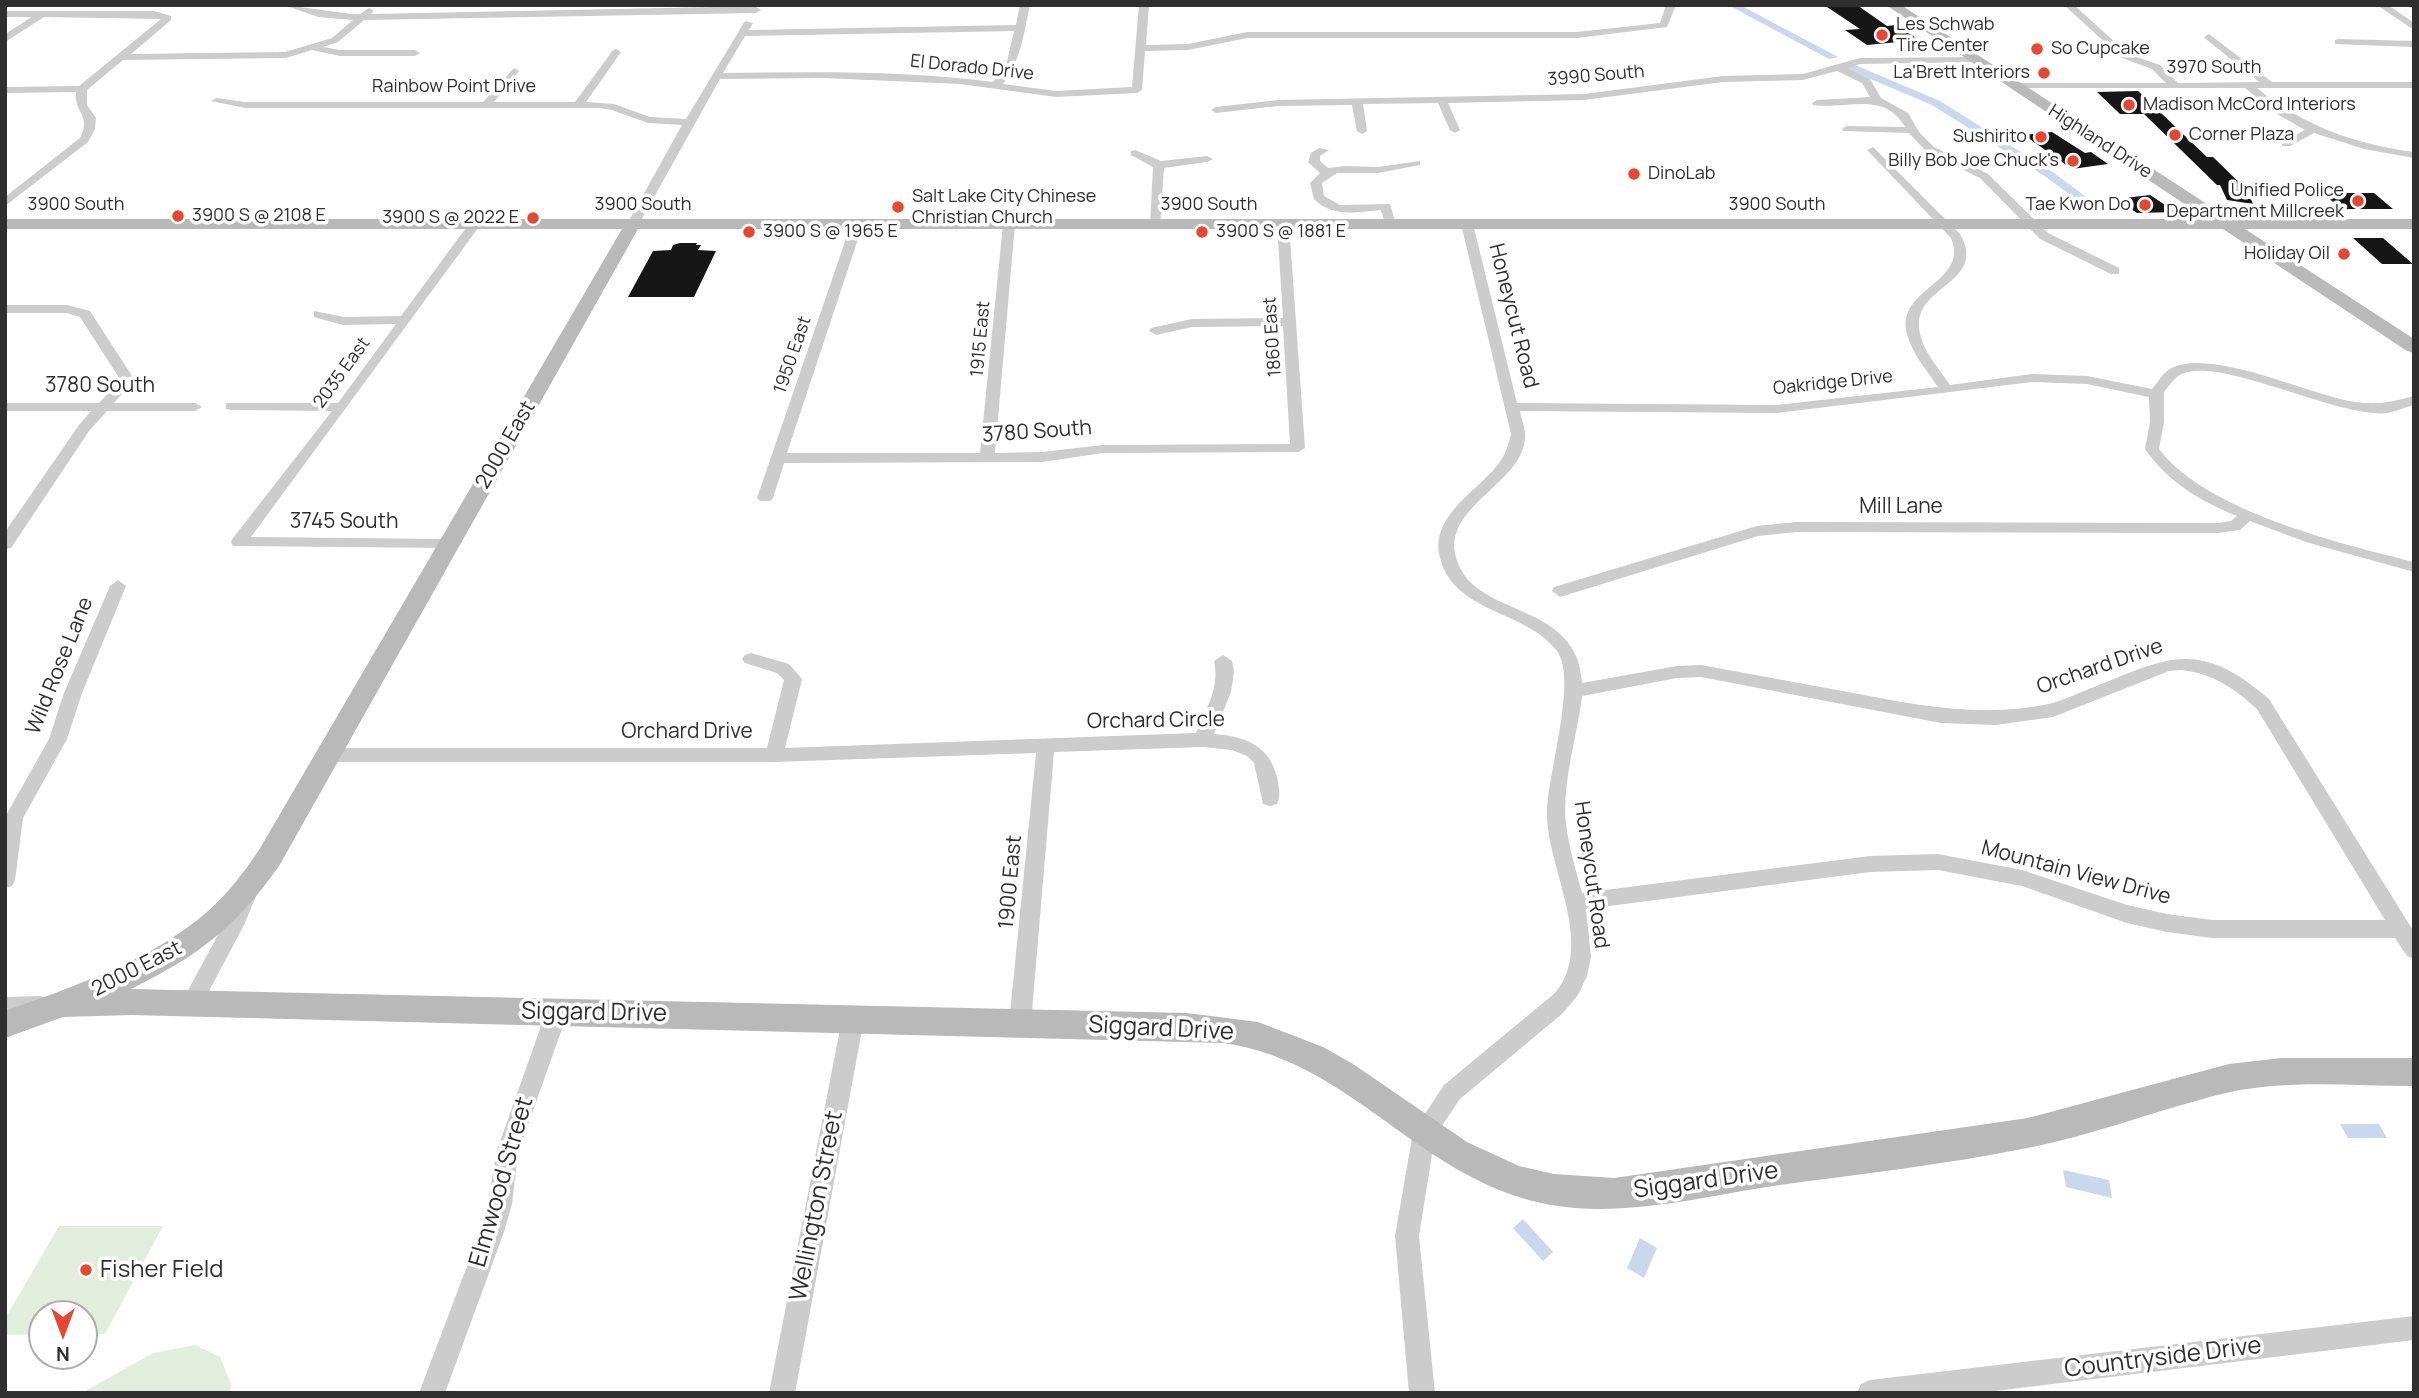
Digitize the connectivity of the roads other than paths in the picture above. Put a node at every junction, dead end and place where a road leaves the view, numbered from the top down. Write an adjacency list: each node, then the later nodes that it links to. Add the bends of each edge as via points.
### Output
1 (288, 5): 12 (street, via 310,13)
2 (375, 5): 12 (street)
3 (1025, 5): 14 (street)
4 (1144, 5): 21 (street, El Dorado Drive)
5 (1671, 5): 21 (street, via 1664,25 1600,34 1247,35 1188,47)
6 (1892, 5): 25 (main road, Highland Drive)
7 (2068, 5): 32 (street, via 2125,56 2156,67)
8 (2381, 5): 13 (street)
9 (758, 8): 12 (street, via 549,16); 15 (street, 2000 East)
10 (5, 14): 11 (street)
11 (42, 14): 17 (street); 24 (street, via 167,17)
12 (364, 16): 20 (street, via 340,37)
13 (2414, 27)
14 (1020, 28): 15 (street); 30 (street, via 1008,73)
15 (743, 33): 28 (street, 2000 East)
16 (2209, 37): 34 (street)
17 (5, 39)
18 (2338, 42): 19 (street)
19 (2414, 44)
20 (315, 48): 23 (street, via 334,53); 24 (street, via 266,57)
21 (1140, 48): 30 (street, El Dorado Drive, via 1137,90 1056,94)
22 (616, 52): 45 (street)
23 (415, 53)
24 (120, 57): 35 (street)
25 (1975, 60): 26 (street, 3990 South, via 1860,61); 31 (main road, Highland Drive)
26 (1838, 67): 39 (street, 3990 South, via 1793,79 1723,79 1584,97); 40 (street, via 1869,83)
27 (513, 71): 44 (street)
28 (718, 76): 30 (street, El Dorado Drive, via 960,80); 47 (street, 2000 East)
29 (2414, 85): 34 (street, 3970 South)
30 (996, 86)
31 (2015, 86): 32 (street, 3970 South); 74 (main road, Highland Drive)
32 (2176, 86): 33 (street, 3970 South)
33 (2248, 86): 34 (street, 3970 South); 49 (street, via 2285,115)
34 (2270, 86)
35 (82, 89): 37 (street); 62 (street, via 83,111 91,118 84,140)
36 (5, 90): 37 (street)
37 (19, 90): 38 (street)
38 (5, 100)
39 (1442, 100): 42 (street, 3990 South); 50 (street)
40 (1877, 100): 43 (street); 51 (street, via 1904,115)
41 (216, 101): 44 (street, Rainbow Point Drive, via 245,105)
42 (1357, 102): 46 (street, 3990 South, via 1265,103); 52 (street)
43 (1817, 103)
44 (486, 105): 45 (street, Rainbow Point Drive)
45 (578, 105): 47 (street, Rainbow Point Drive, via 614,107 648,120)
46 (1216, 110)
47 (690, 121): 65 (street, 2000 East)
48 (1847, 129): 51 (street)
49 (2314, 129): 53 (street); 57 (street)
50 (1455, 130)
51 (1912, 130): 73 (street, via 1930,149 1984,176)
52 (1362, 131)
53 (2286, 144)
54 (1323, 150): 61 (street, via 1314,162)
55 (1873, 150): 72 (street)
56 (1135, 153): 60 (street)
57 (2414, 155)
58 (1207, 159): 60 (street)
59 (1416, 163): 61 (street)
60 (1159, 165): 68 (street)
61 (1327, 173): 70 (street, via 1316,183 1322,201 1348,209 1386,206)
62 (5, 203)
63 (5, 224): 64 (main road, 3900 South)
64 (475, 224): 65 (main road, 3900 South); 79 (street, 2035 East)
65 (633, 224): 66 (main road, 3900 South); 99 (main road, 2000 East)
66 (858, 224): 67 (main road, 3900 South); 93 (street, 1950 East)
67 (1009, 224): 68 (main road, 3900 South); 94 (street, 1915 East)
68 (1156, 224): 69 (main road, 3900 South)
69 (1283, 224): 70 (main road, 3900 South); 80 (street, 1860 East)
70 (1390, 224): 71 (main road, 3900 South)
71 (1467, 224): 72 (main road, 3900 South); 91 (street, Honeycut Road)
72 (1945, 224): 73 (main road, 3900 South); 83 (street, via 1960,245 1961,259 1918,305 1911,328)
73 (2031, 224): 74 (main road, 3900 South); 76 (street, via 2055,243)
74 (2224, 224): 75 (main road, 3900 South); 82 (main road, Highland Drive)
75 (2414, 224)
76 (2115, 271)
77 (5, 309): 88 (street, via 67,309 87,316 125,376)
78 (319, 314): 79 (street, via 343,321)
79 (405, 320): 90 (street, 2035 East)
80 (1290, 322): 81 (street, via 1192,323); 92 (street, 1860 East)
81 (1156, 331)
82 (2414, 347)
83 (1947, 390): 84 (street, Oakridge Drive, via 2032,377 2087,380); 91 (street, Oakridge Drive, via 1777,409)
84 (2155, 394): 85 (street, via 2163,382 2184,369 2208,368 2257,377 2342,406 2396,408); 96 (street, via 2155,458 2179,479)
85 (2414, 400)
86 (231, 406): 90 (street)
87 (5, 407): 88 (street, 3780 South)
88 (103, 407): 89 (street, 3780 South); 97 (street)
89 (195, 407)
90 (341, 407): 98 (street, 2035 East)
91 (1513, 407): 105 (street, Honeycut Road, via 1518,435 1514,453 1450,527 1448,559 1469,591 1558,639 1573,666)
92 (1298, 448): 94 (street, 3780 South, via 1103,449)
93 (779, 458): 94 (street, 3780 South); 95 (street, 1950 East)
94 (987, 458)
95 (765, 498)
96 (2248, 515): 100 (street); 102 (street, Mill Lane, via 2235,526 2218,528 1796,527 1757,531)
97 (6, 541)
98 (239, 542): 99 (street, 3745 South)
99 (449, 544): 108 (main road, 2000 East)
100 (2414, 568)
101 (118, 586): 111 (street, Wild Rose Lane, via 58,738 14,818)
102 (1560, 591)
103 (751, 659): 109 (street, via 783,668 793,679)
104 (1223, 661): 106 (street, via 1225,689)
105 (1574, 691): 113 (street, Honeycut Road, via 1557,815); 114 (street, Orchard Drive, via 1701,671 1941,716 1996,718 2053,710 2167,665 2206,667 2263,704)
106 (1203, 740): 107 (street, Orchard Circle); 110 (street, Orchard Circle, via 1231,741 1252,750 1270,776)
107 (1046, 746): 109 (street, Orchard Drive); 121 (street, 1900 East)
108 (328, 755): 109 (street, Orchard Drive); 112 (main road, 2000 East)
109 (774, 755)
110 (1270, 799)
111 (5, 880)
112 (252, 884): 116 (street, 2000 East); 117 (main road, 2000 East, via 217,920 168,957)
113 (1574, 902): 114 (street, Mountain View Drive, via 1870,864 1938,862 2022,878 2167,923 2212,929); 124 (street, Honeycut Road, via 1580,963 1570,990 1538,1023 1452,1092)
114 (2400, 929): 115 (street, Orchard Drive)
115 (2414, 950)
116 (192, 1003): 117 (main road, Siggard Drive); 119 (main road, Siggard Drive)
117 (65, 1004): 118 (street); 122 (main road, 2000 East)
118 (5, 1007)
119 (557, 1012): 120 (main road, Siggard Drive); 126 (street, Elmwood Street, via 507,1153 492,1232)
120 (853, 1019): 121 (main road, Siggard Drive); 127 (street, Wellington Street)
121 (1020, 1023): 124 (main road, Siggard Drive, via 1187,1027 1256,1035 1322,1062)
122 (5, 1025)
123 (2414, 1072): 124 (main road, Siggard Drive, via 2281,1072 2229,1078 2028,1133 1614,1194 1558,1191 1519,1182 1454,1152)
124 (1424, 1132): 128 (street, Honeycut Road, via 1407,1236)
125 (2414, 1328): 129 (street, Countryside Drive)
126 (432, 1393)
127 (782, 1393)
128 (1422, 1393)
129 (1870, 1393)

